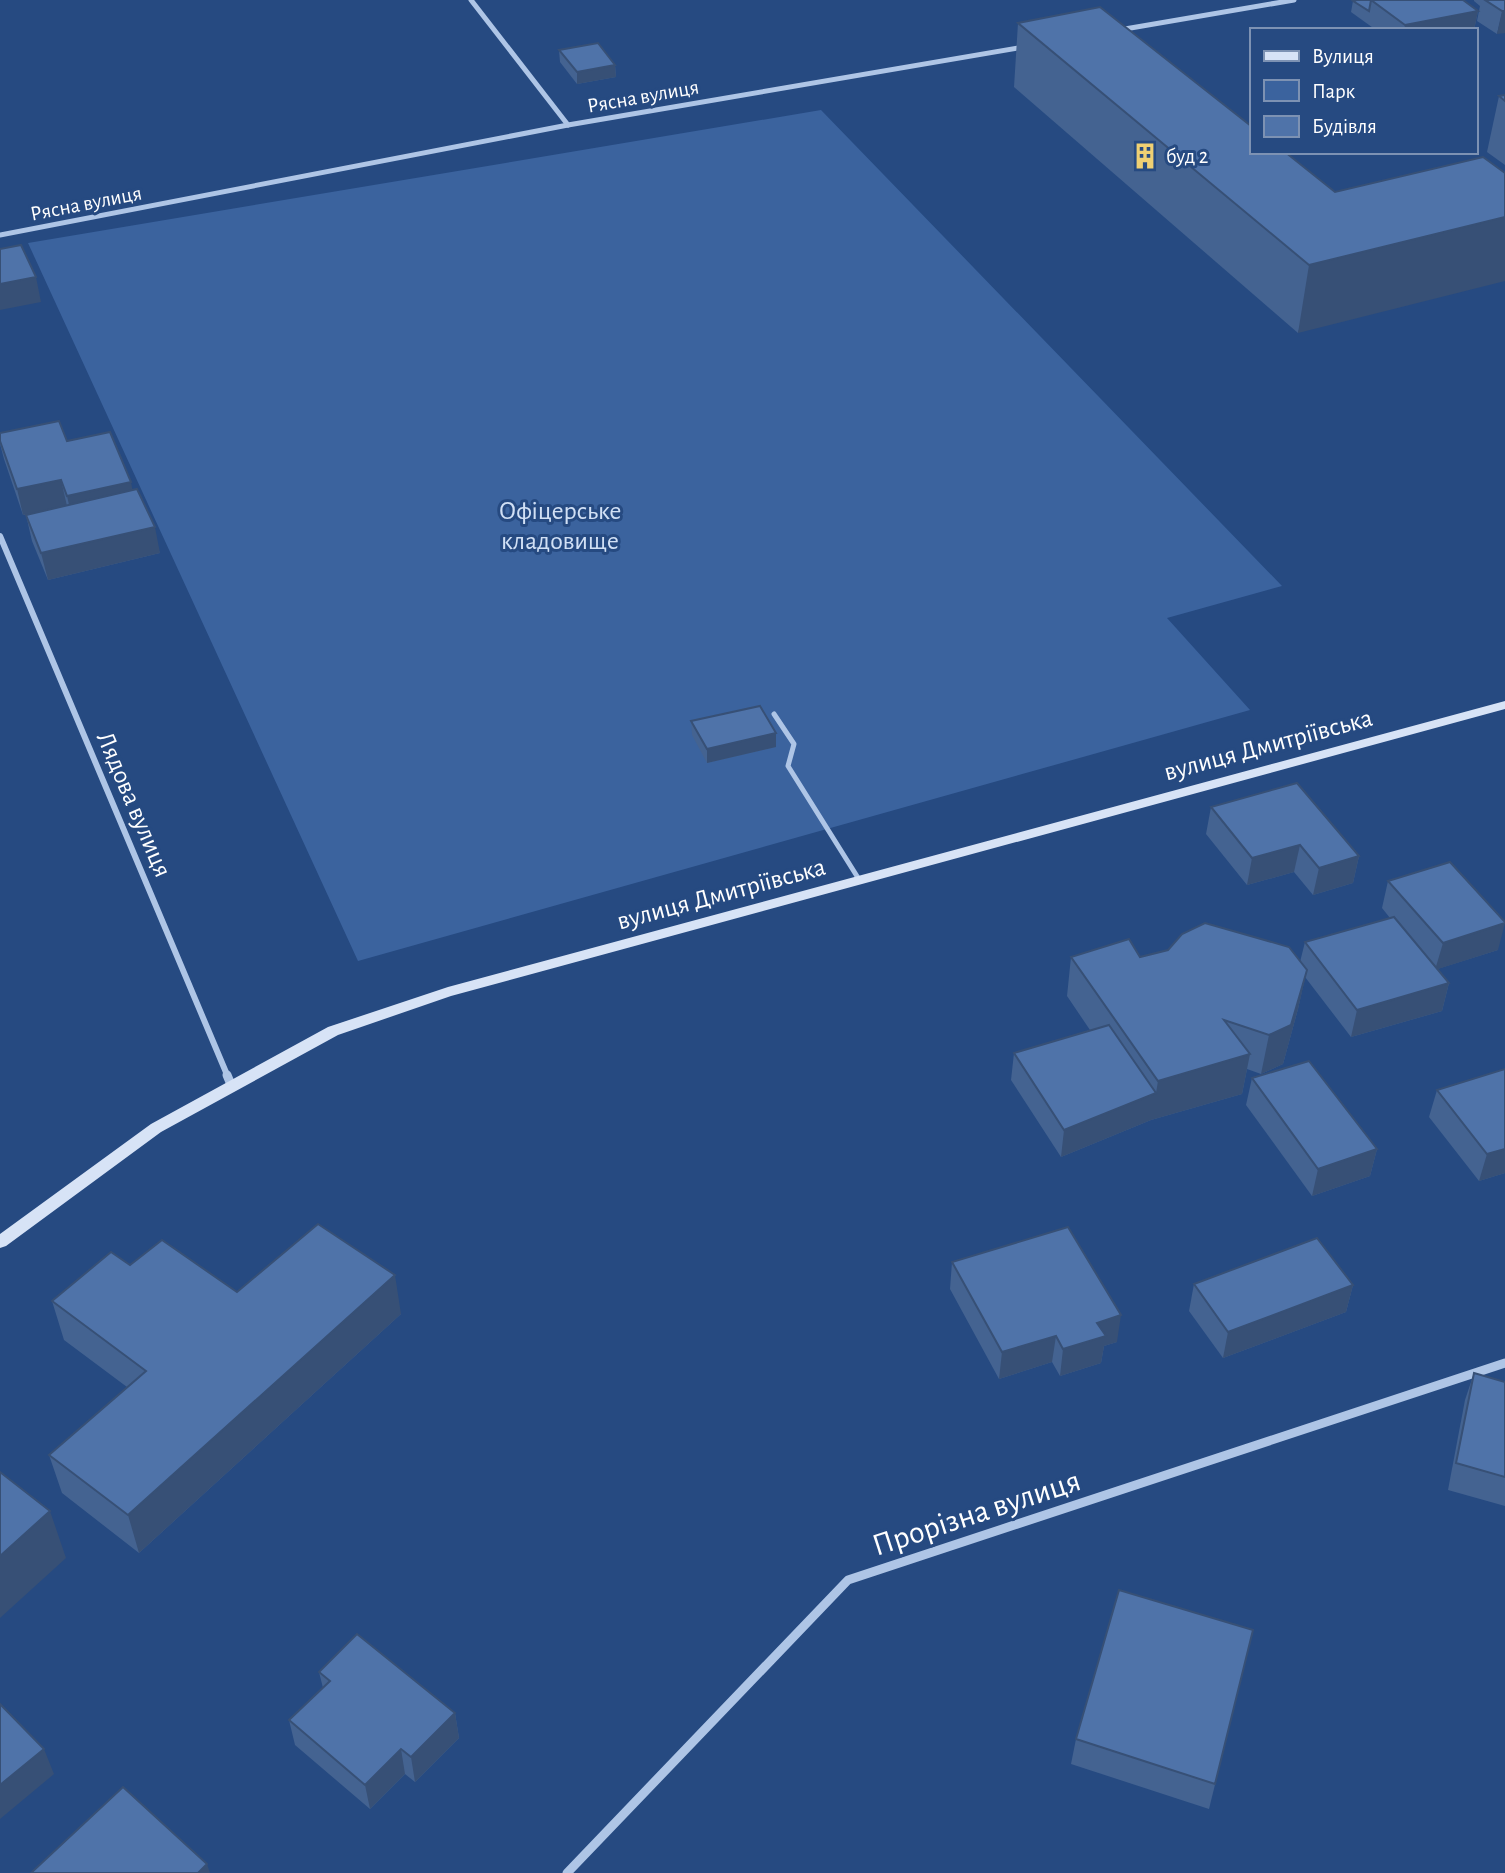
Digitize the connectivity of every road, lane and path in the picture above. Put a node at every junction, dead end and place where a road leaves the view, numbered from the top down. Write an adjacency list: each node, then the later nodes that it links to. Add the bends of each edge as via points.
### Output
1 (471, 0): 5 (street)
2 (1294, 0): 3 (street)
3 (1116, 31)
4 (1034, 45): 5 (street, Рясна вулиця)
5 (568, 125): 6 (street, Рясна вулиця)
6 (0, 236)
7 (0, 536): 11 (street, Лядова вулиця)
8 (1505, 705): 10 (main road, вулиця Дмитріївська)
9 (774, 714): 10 (lane, via 794,744 788,766)
10 (859, 881): 11 (main road, вулиця Дмитріївська, via 448,992 333,1031)
11 (232, 1088): 12 (main road, вулиця Дмитріївська, via 156,1128)
12 (0, 1242)
13 (1505, 1363): 14 (street, Прорізна вулиця, via 848,1580)
14 (567, 1873)

